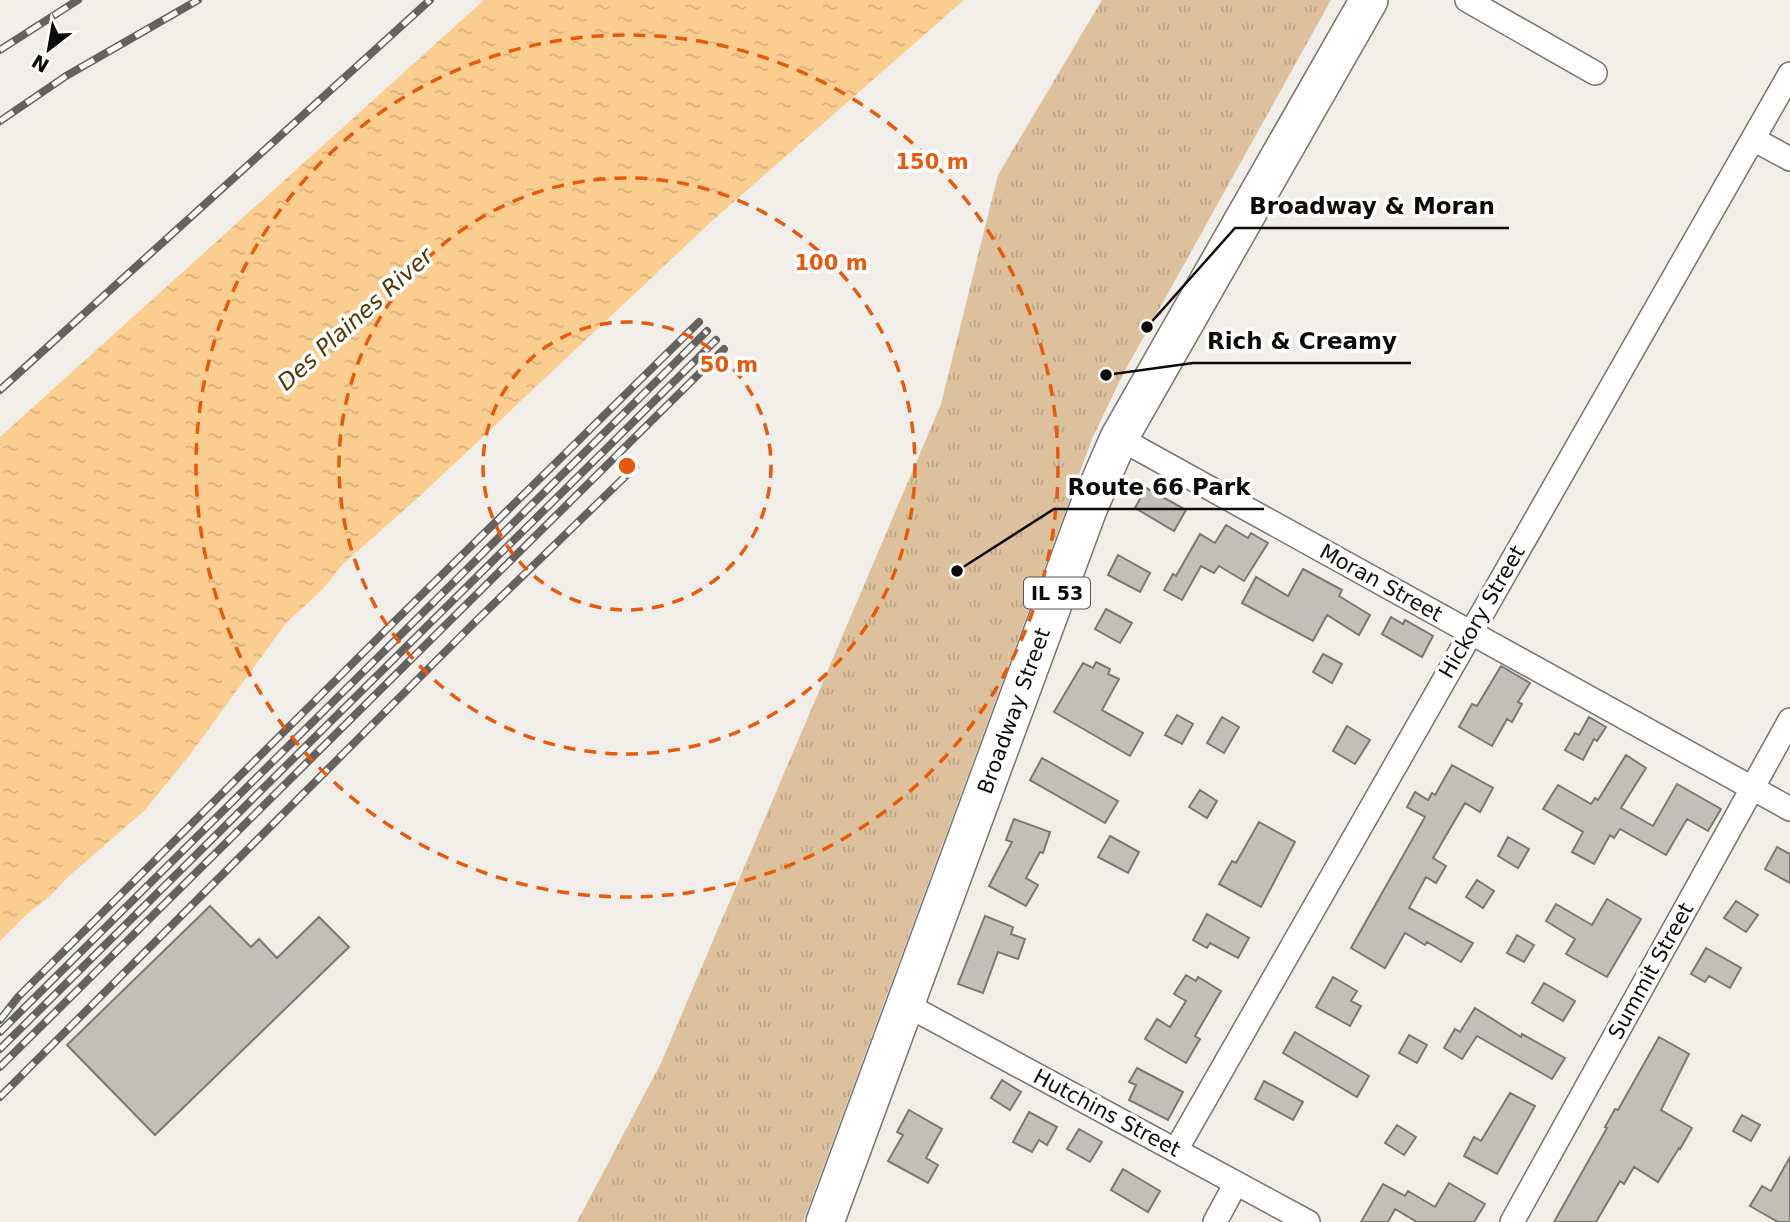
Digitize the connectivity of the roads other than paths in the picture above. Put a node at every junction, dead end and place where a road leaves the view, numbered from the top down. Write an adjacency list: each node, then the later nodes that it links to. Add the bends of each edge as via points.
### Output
1 (1369, 0): 7 (main road, Broadway Street / IL 53)
2 (1467, 0): 3 (street)
3 (1595, 73)
4 (1790, 74): 5 (street, Hickory Street)
5 (1753, 139): 6 (street); 8 (street, Hickory Street)
6 (1790, 159)
7 (1119, 438): 8 (street, Moran Street); 12 (main road, Broadway Street / IL 53, via 1088,509)
8 (1471, 632): 10 (street, Moran Street); 13 (street, Hickory Street)
9 (1790, 720): 10 (street, Summit Street)
10 (1752, 788): 11 (street, Moran Street); 18 (street, Summit Street)
11 (1790, 809)
12 (905, 1003): 13 (street, Hutchins Street); 15 (main road, Broadway Street / IL 53)
13 (1176, 1150): 14 (street, Hutchins Street)
14 (1236, 1183): 16 (street); 17 (street, Hutchins Street)
15 (825, 1222)
16 (1215, 1222)
17 (1308, 1222)
18 (1512, 1222)

